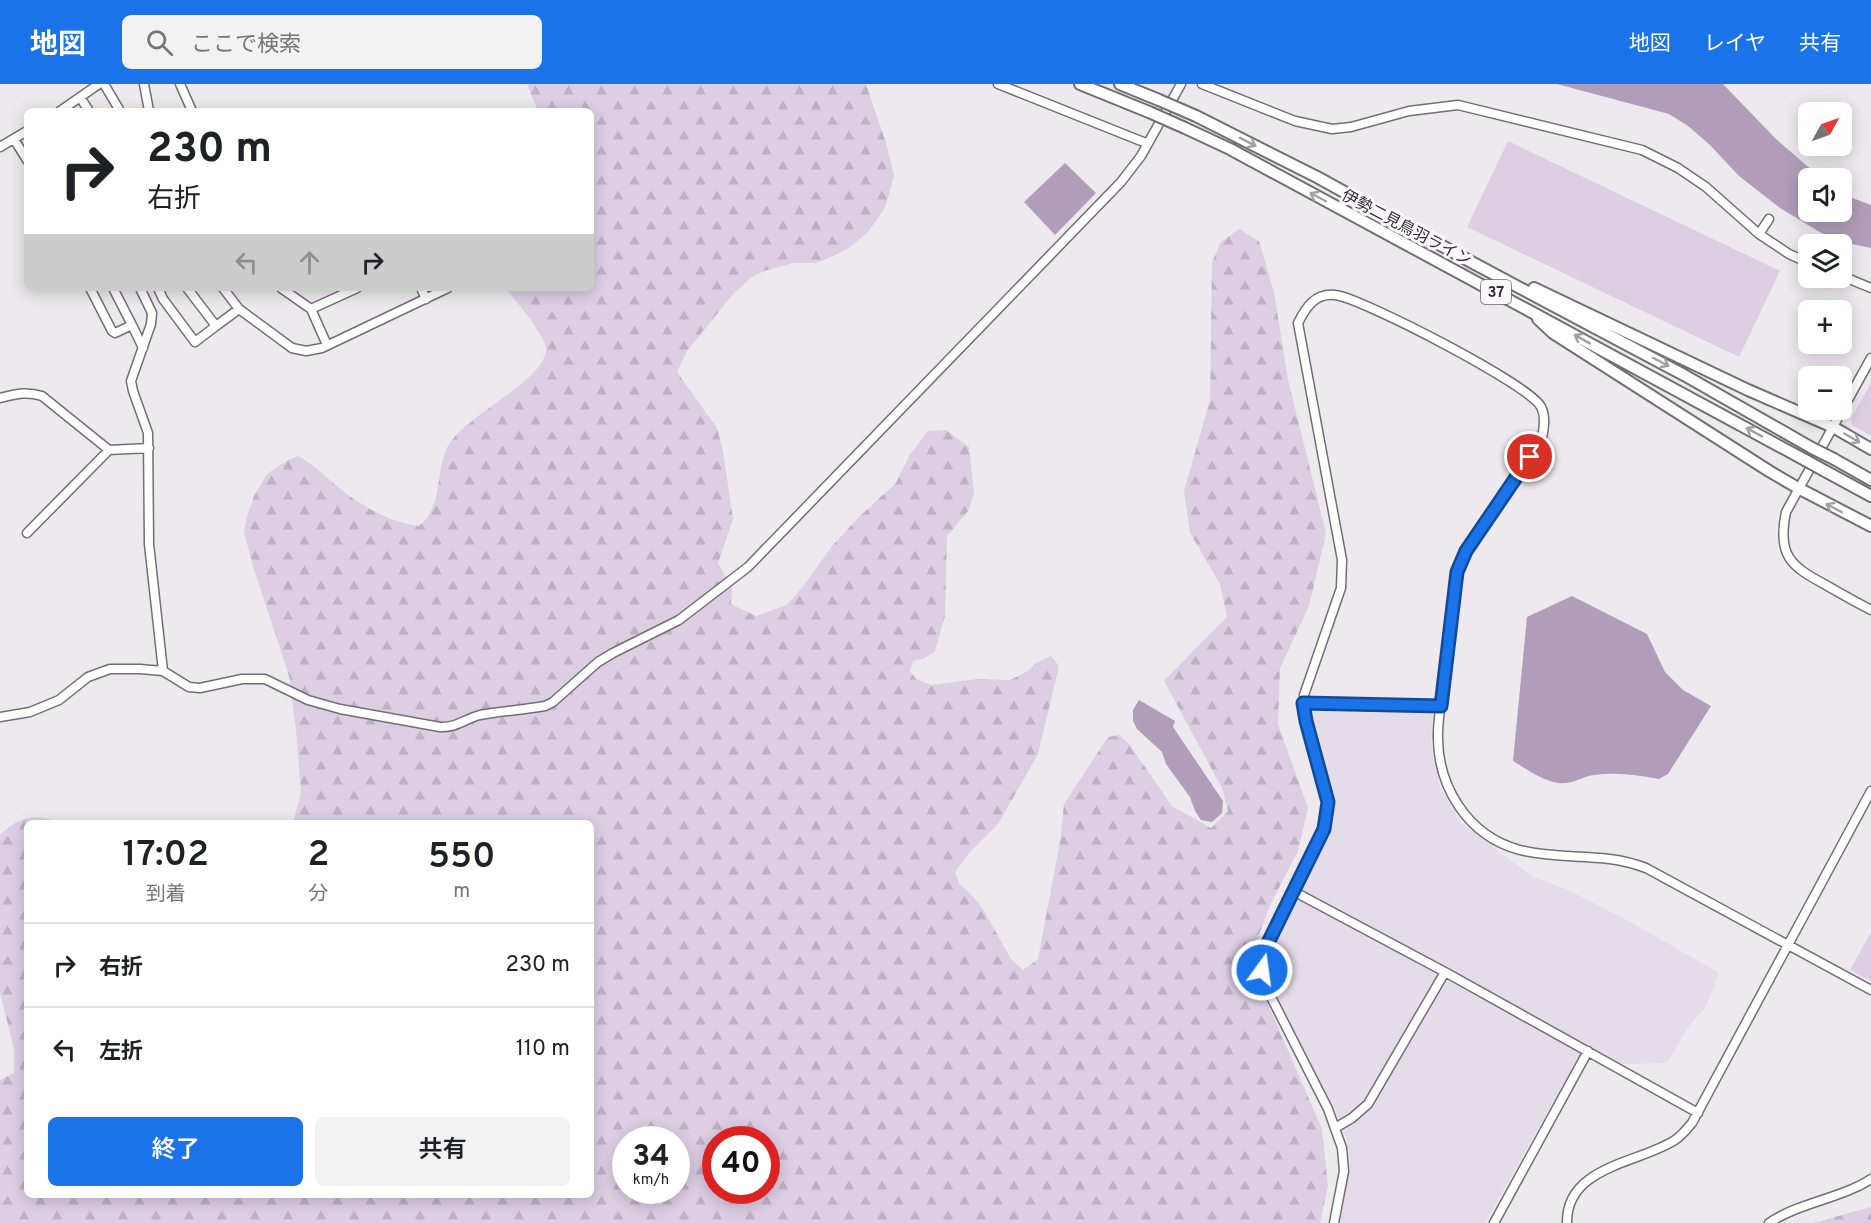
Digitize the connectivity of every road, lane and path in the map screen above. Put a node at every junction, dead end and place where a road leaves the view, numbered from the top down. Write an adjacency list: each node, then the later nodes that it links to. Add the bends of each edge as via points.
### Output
1 (99, 84): 10 (street)
2 (104, 84): 13 (street)
3 (144, 84): 14 (street)
4 (180, 84): 15 (street)
5 (998, 84): 18 (street)
6 (1080, 84): 38 (main road, 伊勢二見鳥羽ライン / 37, one-way to 6, bridge, via 1230,149)
7 (1120, 84): 24 (main road, 伊勢二見鳥羽ライン / 37, one-way to 24, bridge, via 1196,116 1317,177)
8 (1180, 84): 18 (street)
9 (1202, 84): 22 (street, via 1295,120 1332,129 1409,111 1458,105 1642,150 1706,187)
10 (80, 97): 11 (street); 12 (street)
11 (64, 108)
12 (86, 108)
13 (118, 108)
14 (148, 108)
15 (191, 108)
16 (24, 133): 17 (street)
17 (14, 139): 19 (street); 20 (street)
18 (1146, 143): 57 (street, via 1108,196 742,572 679,620 598,662 553,702 537,708 477,716 450,728 340,709 308,700 265,679 242,679 200,688 189,687)
19 (0, 147)
20 (24, 155)
21 (1769, 219): 22 (street)
22 (1759, 234): 23 (street)
23 (1798, 258)
24 (1475, 264): 47 (main road, via 1520,281); 51 (main road, 伊勢二見鳥羽ライン / 37, one-way to 51, bridge)
25 (1852, 280): 26 (street)
26 (1871, 288)
27 (92, 291): 41 (street, via 112,331)
28 (115, 291): 41 (street)
29 (141, 291): 44 (street, via 152,313)
30 (160, 291): 42 (street, via 195,342)
31 (189, 291): 42 (street)
32 (225, 291): 39 (street)
33 (285, 291): 40 (street)
34 (350, 291): 40 (street)
35 (422, 291): 37 (street)
36 (442, 291): 37 (street)
37 (426, 299): 43 (street)
38 (1522, 306): 52 (main road, via 1553,333); 53 (main road, 伊勢二見鳥羽ライン / 37, one-way to 38, bridge)
39 (239, 309): 42 (street); 43 (street, via 292,348 306,351)
40 (310, 309): 43 (street)
41 (132, 325): 44 (street)
42 (216, 326)
43 (327, 345)
44 (143, 348): 48 (street, via 132,381)
45 (1871, 358): 47 (street)
46 (0, 398): 50 (street, via 24,392 42,396)
47 (1833, 427): 49 (main road, one-way to 49); 52 (street)
48 (149, 448): 50 (street); 57 (street, via 149,544)
49 (1871, 449)
50 (109, 450): 55 (street)
51 (1871, 480)
52 (1798, 488): 54 (main road, one-way to 52); 56 (street, via 1782,531 1792,563)
53 (1871, 496)
54 (1871, 526)
55 (27, 534)
56 (1871, 610)
57 (163, 671): 60 (street, via 110,669 88,677 58,700 30,712)
58 (1303, 703): 59 (street); 59 (street, via 1341,588 1342,560 1298,323 1306,307 1321,296 1335,295 1355,300 1481,365 1541,406 1545,425 1542,438 1466,551 1457,572); 62 (street, via 1328,802 1324,829)
59 (1441, 706): 63 (street, via 1438,748 1444,778 1459,808 1492,839 1524,851 1633,863 1661,874)
60 (0, 717)
61 (1871, 791): 63 (street)
62 (1293, 891): 64 (street); 68 (street, via 1264,951 1262,970 1271,997)
63 (1789, 944): 65 (street); 67 (street)
64 (1445, 972): 66 (street); 68 (street, via 1368,1104)
65 (1871, 990)
66 (1588, 1051): 67 (street); 71 (street)
67 (1698, 1113): 72 (street, via 1677,1139 1622,1161 1581,1186 1567,1210)
68 (1335, 1128): 70 (street, via 1344,1171)
69 (1871, 1179): 73 (street, via 1782,1214)
70 (1335, 1223)
71 (1494, 1223)
72 (1567, 1223)
73 (1769, 1223)

